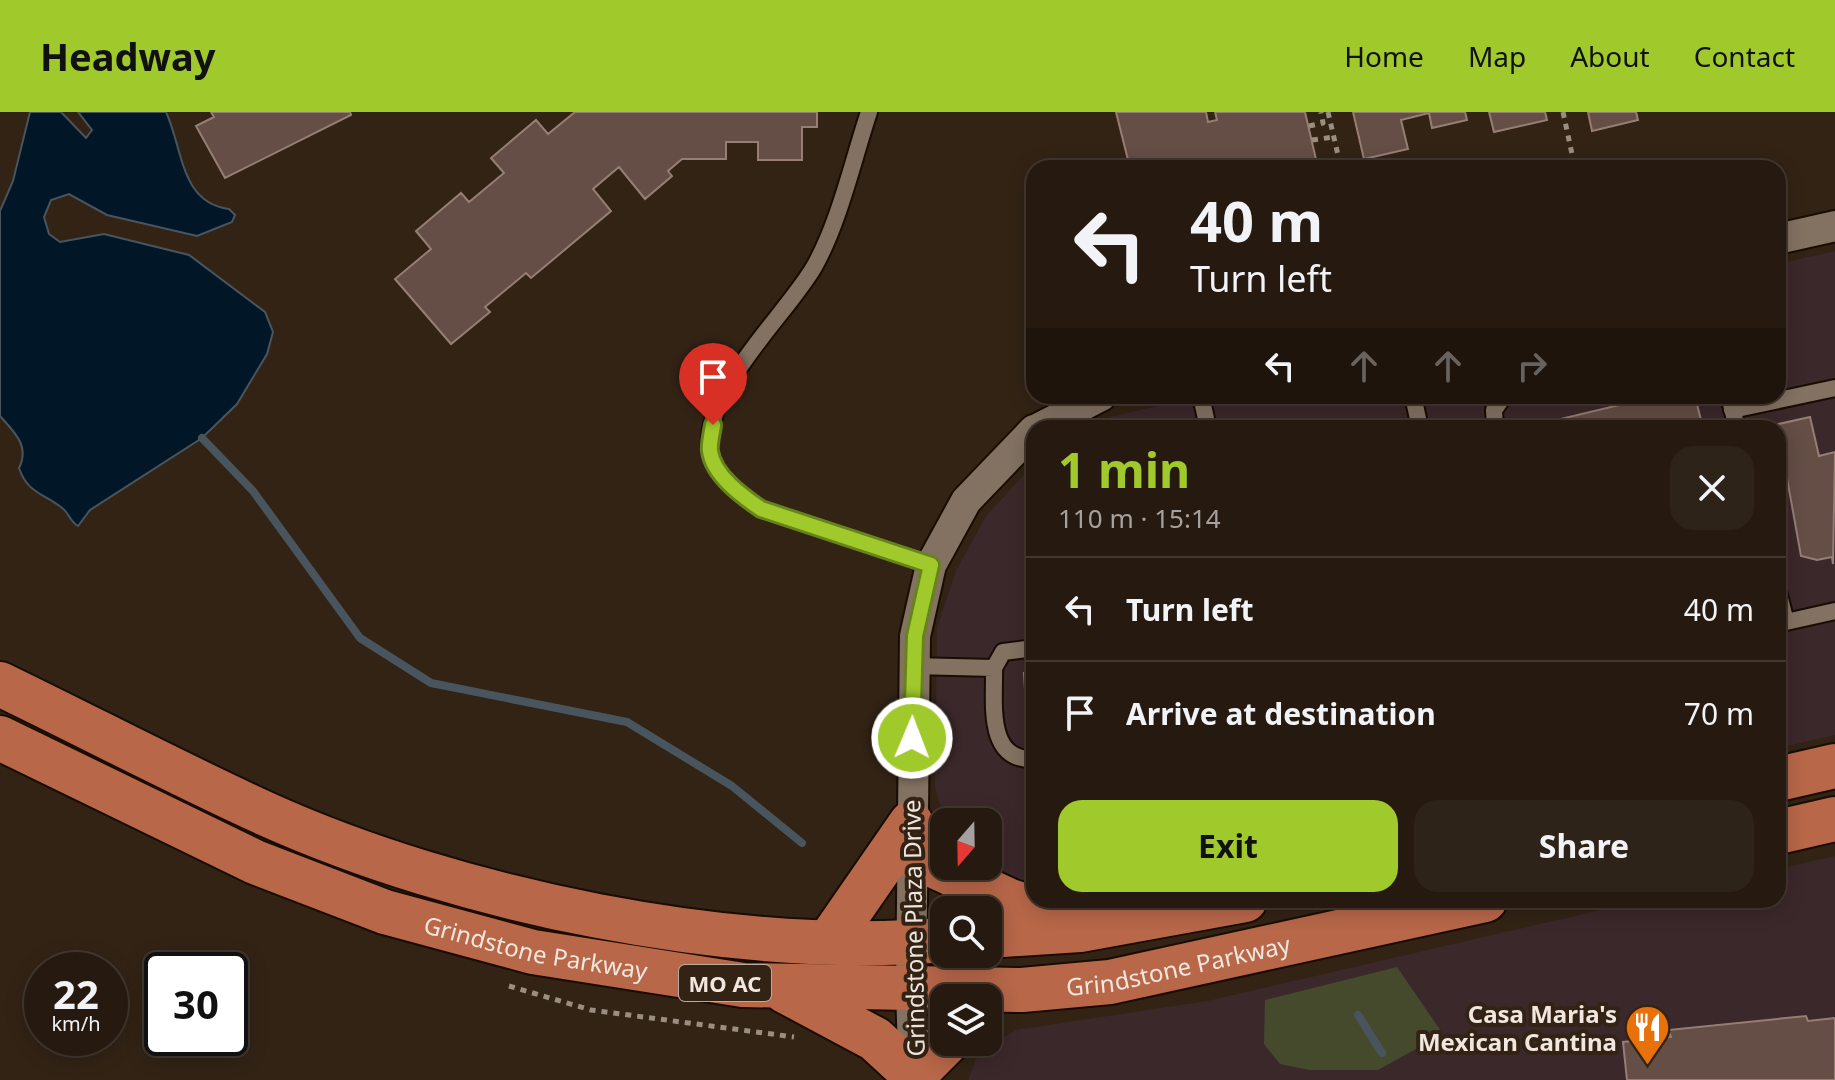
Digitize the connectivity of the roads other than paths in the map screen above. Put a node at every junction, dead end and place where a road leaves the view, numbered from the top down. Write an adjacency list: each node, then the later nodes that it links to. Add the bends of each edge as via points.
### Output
1 (869, 112): 9 (lane, via 814,267 728,387 713,425 710,452 731,485 761,509)
2 (1835, 226): 3 (street)
3 (1786, 237)
4 (1835, 388): 5 (lane)
5 (1786, 395)
6 (1085, 404): 7 (street, Grindstone Plaza Drive)
7 (1054, 420)
8 (1026, 439): 9 (street, Grindstone Plaza Drive, via 966,501)
9 (931, 565): 13 (street, Grindstone Plaza Drive)
10 (1835, 611): 11 (lane)
11 (1786, 625)
12 (1026, 649): 14 (lane, via 1003,652)
13 (913, 666): 14 (lane); 22 (street, Grindstone Plaza Drive)
14 (994, 668): 17 (lane, via 996,731 1001,745)
15 (0, 684): 29 (main road, Grindstone Parkway / MO AC, via 268,815 385,860 534,901 644,924)
16 (0, 738): 31 (main road, Grindstone Parkway / MO AC, via 255,862 385,912 533,952)
17 (1026, 759)
18 (1835, 766): 19 (main road)
19 (1786, 777)
20 (1835, 819): 21 (main road)
21 (1786, 830)
22 (911, 839): 23 (main road); 29 (main road); 30 (street, Grindstone Plaza Drive)
23 (1026, 906)
24 (1032, 908): 27 (main road)
25 (1200, 908): 27 (main road)
26 (1449, 908): 33 (main road, Grindstone Parkway / MO AC, via 1125,979)
27 (1093, 927): 28 (main road)
28 (1002, 935)
29 (830, 940): 30 (main road, Grindstone Parkway / MO AC)
30 (928, 941): 32 (street, Grindstone Plaza Drive)
31 (776, 986): 32 (main road, Grindstone Parkway / MO AC); 35 (main road, via 875,1039)
32 (911, 990): 33 (main road, Grindstone Parkway / MO AC); 35 (street, Grindstone Plaza Drive)
33 (1005, 998)
34 (934, 1056): 35 (main road)
35 (914, 1078)

